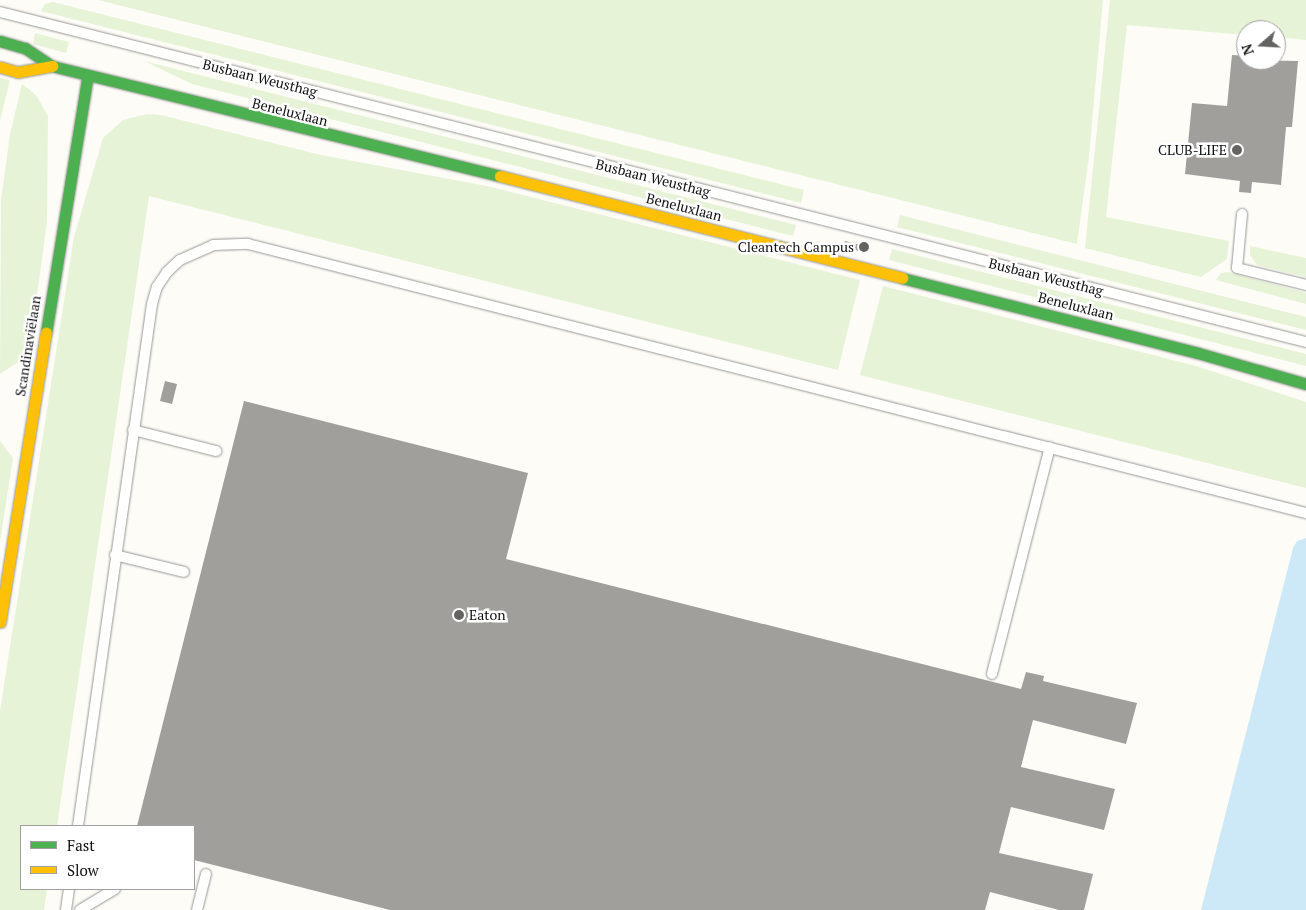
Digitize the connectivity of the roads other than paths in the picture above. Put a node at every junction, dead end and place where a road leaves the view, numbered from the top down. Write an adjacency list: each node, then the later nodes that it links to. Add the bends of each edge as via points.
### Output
1 (0, 12): 8 (lane, Busbaan Weusthag)
2 (0, 42): 3 (street, Beneluxlaan, via 25,48)
3 (52, 66): 4 (street, Beneluxlaan, via 18,72); 5 (street, Beneluxlaan)
4 (0, 67)
5 (88, 75): 9 (street, Beneluxlaan, via 324,137 490,173 886,273); 16 (street, Scandinaviëlaan)
6 (1242, 214): 7 (lane, via 1238,268)
7 (1306, 286)
8 (1306, 342)
9 (1306, 384)
10 (133, 430): 11 (lane, via 157,287 167,272 188,255 213,245 230,243 258,247); 12 (lane); 14 (lane)
11 (1050, 447): 13 (lane); 17 (lane)
12 (216, 451)
13 (1306, 513)
14 (115, 556): 15 (lane); 18 (lane)
15 (184, 572)
16 (0, 622)
17 (992, 674)
18 (78, 825)
19 (206, 874): 24 (lane)
20 (69, 890): 22 (lane)
21 (113, 890): 23 (lane)
22 (66, 910)
23 (80, 910)
24 (197, 910)

